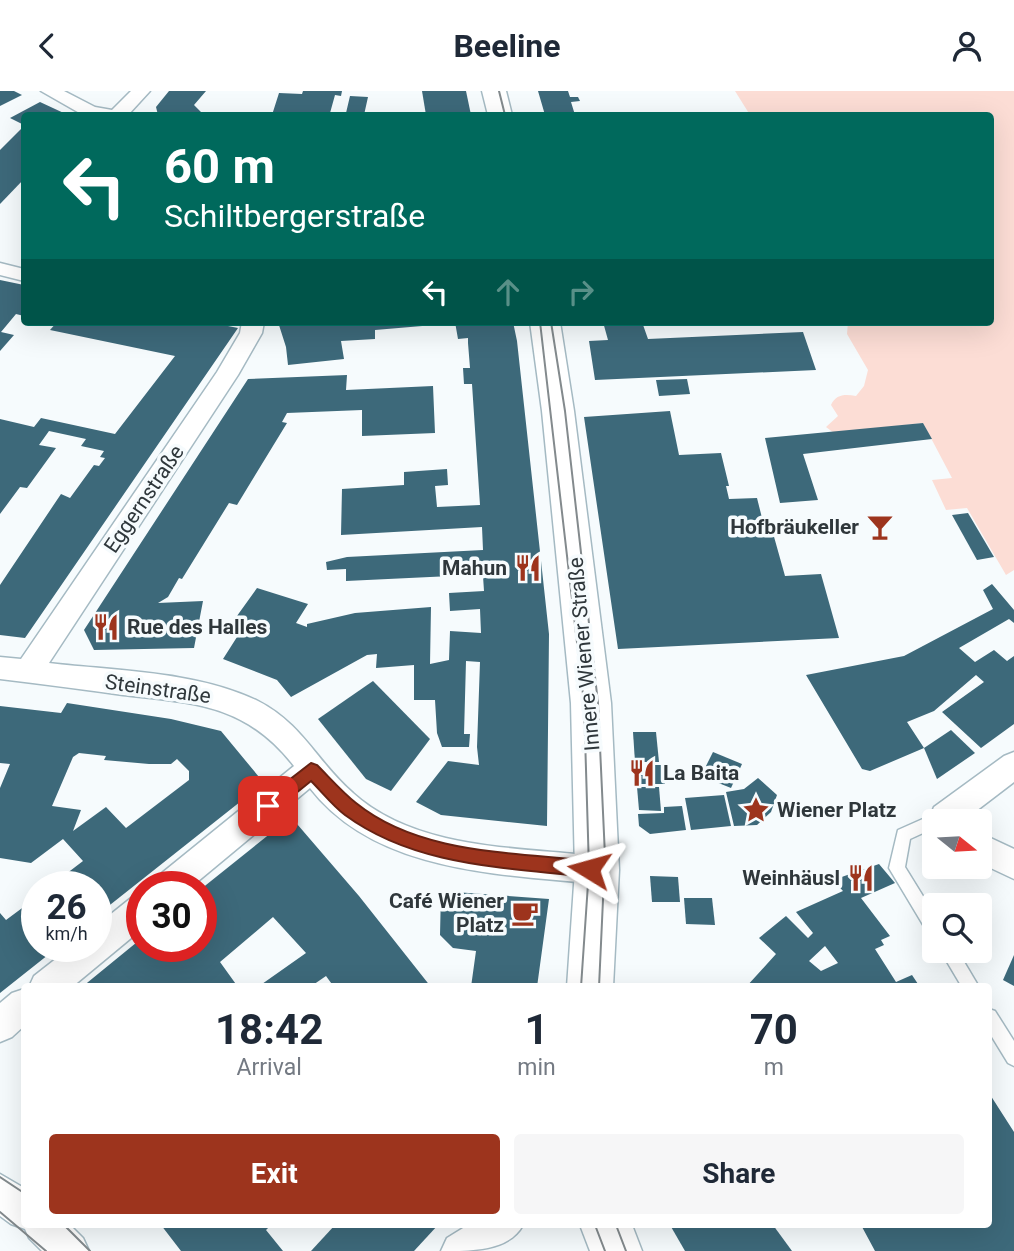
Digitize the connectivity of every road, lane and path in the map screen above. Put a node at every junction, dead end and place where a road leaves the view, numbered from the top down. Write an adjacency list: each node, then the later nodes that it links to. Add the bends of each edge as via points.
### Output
1 (50, 91): 4 (street)
2 (141, 91): 5 (street)
3 (494, 91): 6 (main road)
4 (95, 112)
5 (121, 112)
6 (499, 112)
7 (0, 269): 8 (street)
8 (21, 274)
9 (252, 326): 11 (street, Eggernstraße, via 227,375)
10 (546, 326): 18 (main road, Innere Wiener Straße, via 591,703)
11 (14, 670): 13 (street, Steinstraße, via 204,693 236,702 285,736)
12 (1014, 765): 14 (street)
13 (311, 770): 18 (street, Steinstraße, via 350,809 397,837 430,848); 19 (street)
14 (956, 809)
15 (922, 828): 20 (lane, via 903,835 898,868)
16 (992, 853): 17 (street)
17 (1014, 865)
18 (597, 870): 26 (main road, Innere Wiener Straße)
19 (188, 871)
20 (922, 909)
21 (126, 922): 22 (street)
22 (112, 933)
23 (76, 962): 25 (street)
24 (956, 963): 27 (lane)
25 (51, 983)
26 (590, 983)
27 (969, 983)
28 (21, 1008): 30 (street)
29 (992, 1022): 31 (lane)
30 (0, 1025)
31 (1014, 1058)
32 (0, 1193): 33 (street)
33 (21, 1209)
34 (45, 1228): 37 (street)
35 (499, 1228): 38 (street)
36 (607, 1228): 39 (main road)
37 (70, 1251)
38 (460, 1251)
39 (616, 1251)

